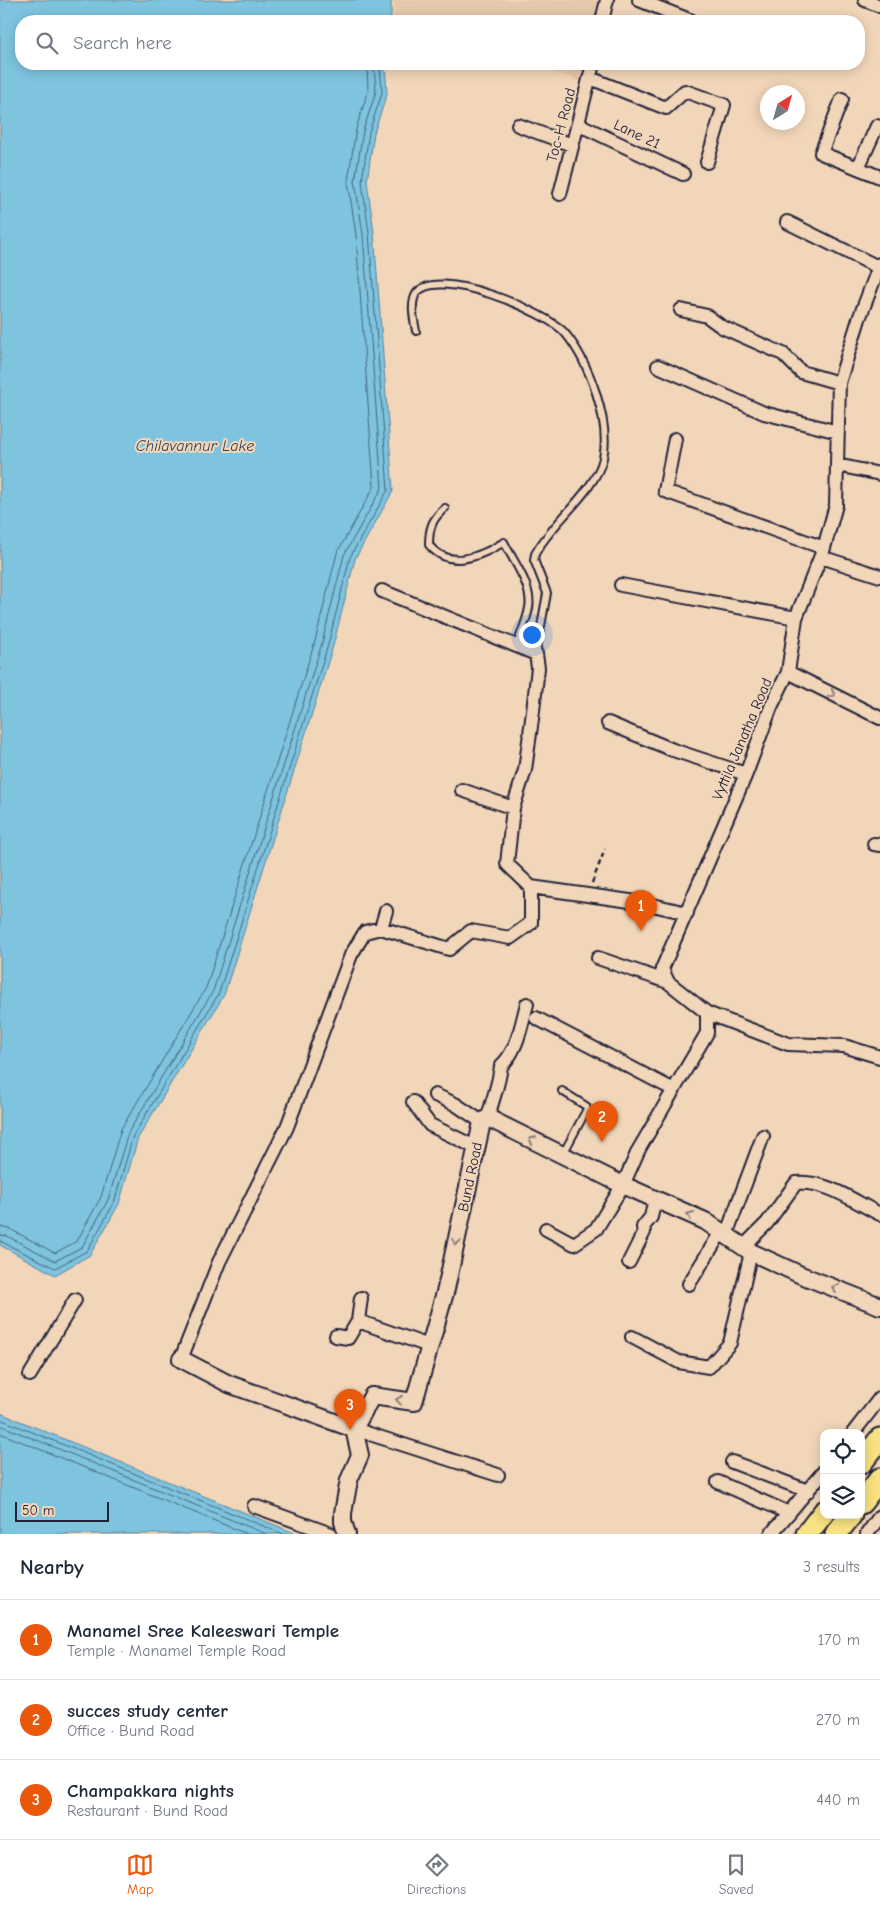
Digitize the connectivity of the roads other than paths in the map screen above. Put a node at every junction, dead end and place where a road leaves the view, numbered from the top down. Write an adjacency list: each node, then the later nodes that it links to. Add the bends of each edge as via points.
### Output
1 (607, 0): 5 (street)
2 (639, 0): 6 (street)
3 (865, 0): 4 (street)
4 (880, 6)
5 (603, 15)
6 (677, 15)
7 (592, 70): 8 (street, Toc-H Road)
8 (590, 78): 10 (street, Toc-H Road); 14 (street, via 666,108 685,91 724,105)
9 (842, 99): 15 (street, via 821,153)
10 (578, 124): 13 (street, Toc-H Road); 16 (street, Lane 21)
11 (518, 125): 13 (street)
12 (877, 126): 15 (street)
13 (572, 145): 18 (street, Toc-H Road)
14 (707, 162)
15 (858, 168): 17 (street)
16 (683, 174)
17 (880, 177)
18 (560, 194)
19 (787, 222): 20 (street)
20 (880, 266): 24 (street, Vyttila Janatha Road)
21 (681, 310): 24 (street, via 707,316 722,327 784,354 801,372)
22 (416, 331): 36 (lane, via 413,308 416,294 424,287 451,283 499,297 535,312 565,333 582,361 599,401 603,459 588,488 535,554 534,560 547,593)
23 (658, 366): 25 (street, via 764,413)
24 (839, 383): 25 (street, Vyttila Janatha Road)
25 (838, 432): 27 (street, Vyttila Janatha Road)
26 (675, 439): 30 (street, via 665,490)
27 (837, 465): 28 (street); 30 (street, Vyttila Janatha Road, via 836,505)
28 (880, 474)
29 (445, 508): 35 (lane, via 435,517 429,530 429,545 437,554 452,560 493,549 504,542 530,600)
30 (822, 552): 31 (street); 34 (street, Vyttila Janatha Road)
31 (880, 576)
32 (621, 585): 34 (street)
33 (382, 592): 35 (street)
34 (796, 618): 37 (street, Vyttila Janatha Road)
35 (517, 645): 36 (street)
36 (536, 654): 42 (street, via 538,668 525,770)
37 (788, 672): 38 (street, one-way to 38); 40 (street, Vyttila Janatha Road)
38 (880, 718)
39 (608, 724): 40 (street)
40 (746, 774): 45 (street, Vyttila Janatha Road)
41 (462, 790): 42 (street)
42 (513, 808): 43 (street, via 507,864)
43 (530, 887): 45 (street, via 644,903); 46 (street, via 531,923 510,938 471,931 449,949)
44 (386, 912): 46 (street)
45 (687, 913): 48 (street, Vyttila Janatha Road, via 662,969)
46 (381, 928): 76 (street, via 365,932 351,955 287,1127 219,1262)
47 (598, 958): 48 (street)
48 (668, 982): 50 (street)
49 (527, 1004): 57 (street, via 520,1034 508,1060 501,1066 500,1084)
50 (707, 1013): 52 (street, via 788,1044 844,1046); 54 (street, via 708,1034)
51 (536, 1018): 54 (street)
52 (880, 1057)
53 (562, 1090): 60 (lane, via 587,1109)
54 (674, 1090): 61 (street)
55 (435, 1095): 57 (street)
56 (413, 1102): 59 (street, via 430,1125)
57 (485, 1120): 59 (street, Bund Road); 60 (street, one-way to 57)
58 (763, 1136): 65 (street)
59 (477, 1148): 75 (street, Bund Road, one-way to 75, via 446,1289)
60 (562, 1155): 61 (street)
61 (623, 1184): 62 (street); 64 (street, via 596,1229 574,1244)
62 (655, 1199): 65 (street, one-way to 62); 67 (street, via 651,1217 643,1227 644,1232)
63 (880, 1214): 66 (street, via 829,1190 807,1182 796,1183)
64 (546, 1229)
65 (723, 1234): 66 (street); 68 (street)
66 (747, 1250): 71 (street, one-way to 66); 74 (street, via 730,1343 709,1367 679,1362)
67 (629, 1262)
68 (689, 1284)
69 (360, 1298): 72 (street)
70 (74, 1300): 77 (street)
71 (880, 1306)
72 (358, 1322): 73 (street, via 348,1338); 75 (street)
73 (336, 1336)
74 (632, 1337)
75 (429, 1346): 79 (street, Bund Road, one-way to 79, via 414,1402 372,1396)
76 (181, 1359): 79 (street, via 229,1384)
77 (30, 1375)
78 (880, 1398): 80 (street)
79 (354, 1429): 85 (street); 96 (street, via 360,1455 349,1480 343,1522)
80 (856, 1429)
81 (880, 1439): 82 (highway)
82 (865, 1459)
83 (732, 1462): 88 (street)
84 (821, 1474): 88 (street)
85 (498, 1475)
86 (880, 1479): 89 (highway)
87 (718, 1482): 91 (street)
88 (808, 1491): 91 (street)
89 (865, 1498)
90 (254, 1506): 95 (street)
91 (789, 1513): 97 (street)
92 (880, 1516): 100 (street)
93 (820, 1517): 98 (highway)
94 (848, 1519): 99 (highway)
95 (331, 1534)
96 (347, 1534)
97 (771, 1534)
98 (806, 1534)
99 (836, 1534)
100 (867, 1534)

